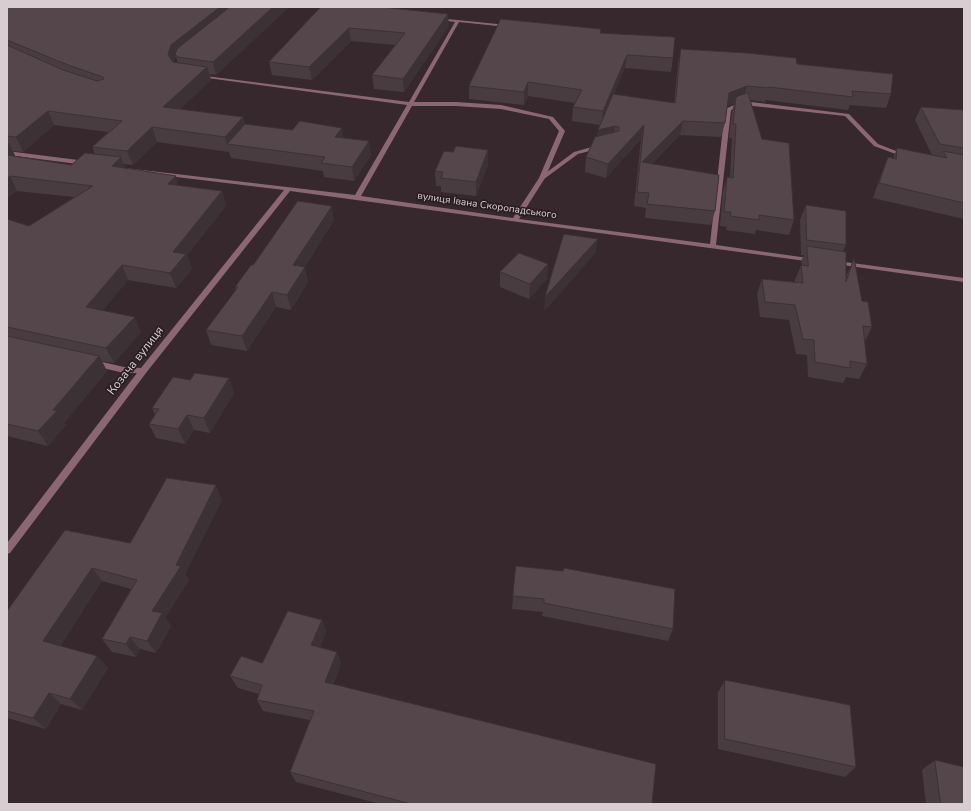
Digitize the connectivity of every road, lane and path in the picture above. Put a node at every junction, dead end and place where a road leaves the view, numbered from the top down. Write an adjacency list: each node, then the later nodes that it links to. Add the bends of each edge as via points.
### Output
1 (434, 19): 2 (street)
2 (458, 21): 3 (street); 5 (street)
3 (512, 27)
4 (192, 76): 5 (street)
5 (410, 104): 11 (street, via 501,107 551,118 562,131); 13 (street)
6 (606, 145): 11 (street, via 576,153)
7 (7, 153): 9 (street)
8 (913, 157): 15 (street, via 876,145 847,116 743,103 728,109)
9 (93, 164)
10 (116, 167): 12 (street, вулиця Івана Скоропадського)
11 (542, 178): 14 (street)
12 (288, 189): 13 (street, вулиця Івана Скоропадського); 20 (street, Козача вулиця)
13 (357, 197): 14 (street, вулиця Івана Скоропадського)
14 (515, 220): 15 (street, вулиця Івана Скоропадського)
15 (713, 247): 16 (street, вулиця Івана Скоропадського)
16 (823, 261)
17 (831, 262): 18 (street)
18 (964, 280)
19 (88, 362): 20 (street, via 124,370)
20 (143, 371): 21 (street, Козача вулиця)
21 (7, 550)

